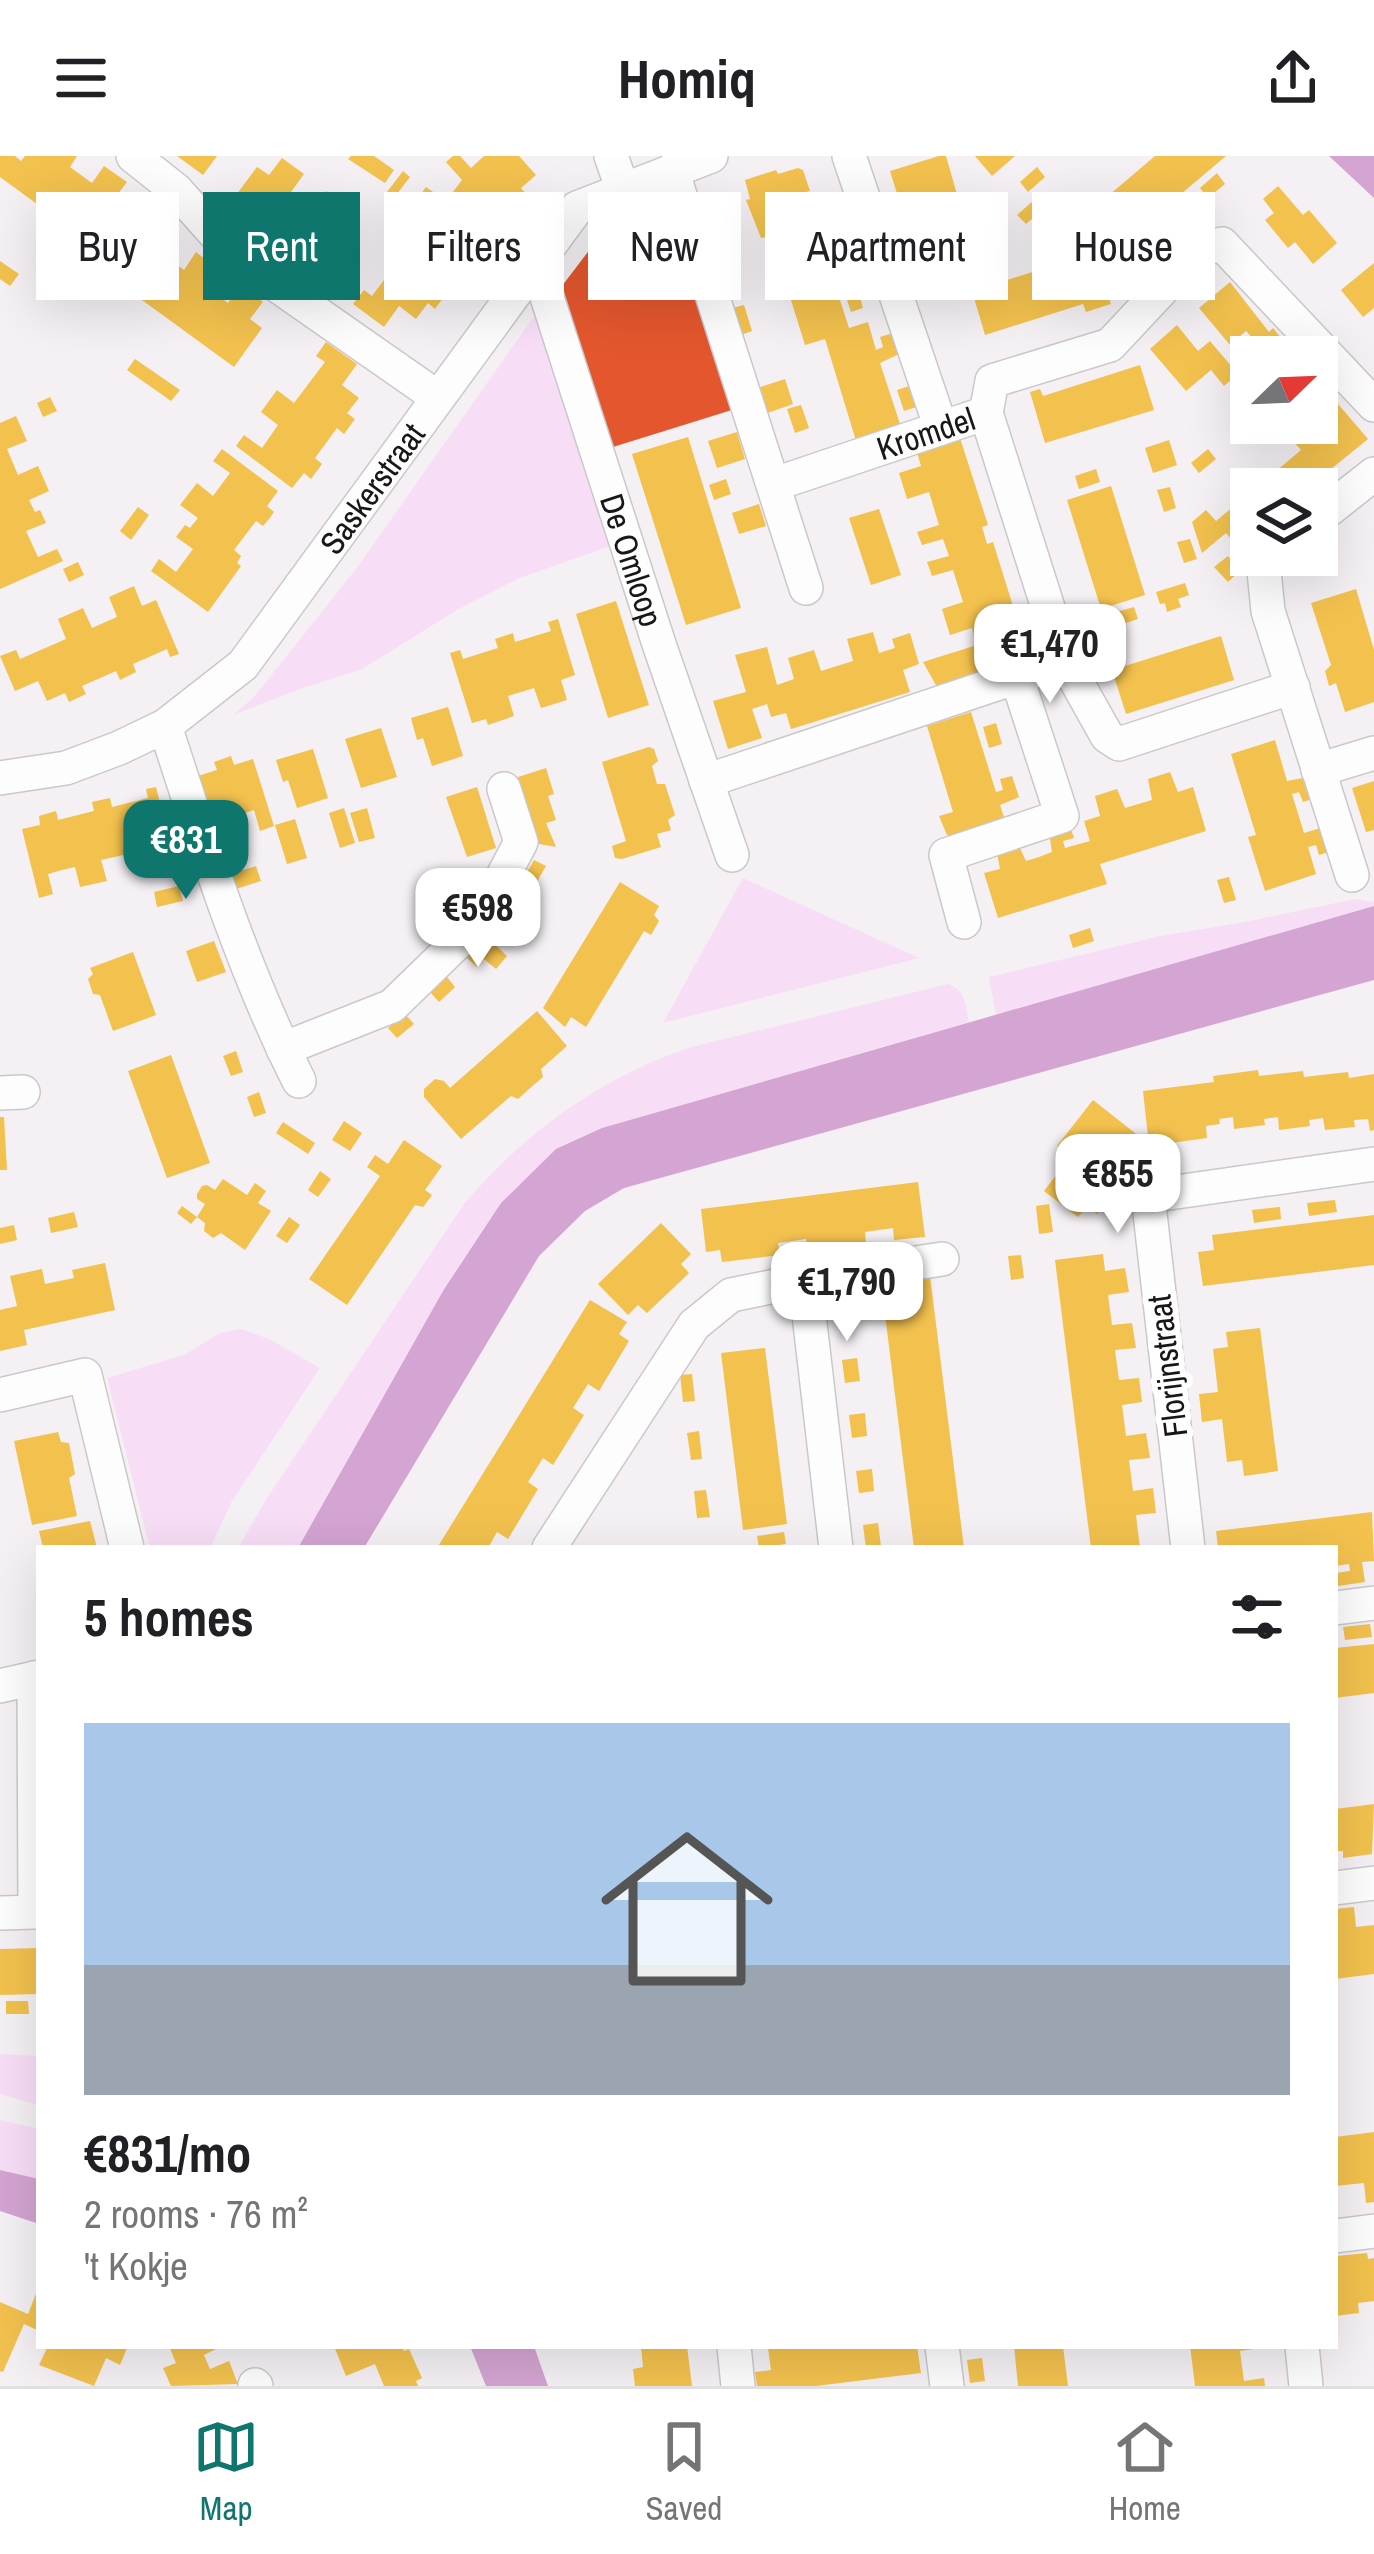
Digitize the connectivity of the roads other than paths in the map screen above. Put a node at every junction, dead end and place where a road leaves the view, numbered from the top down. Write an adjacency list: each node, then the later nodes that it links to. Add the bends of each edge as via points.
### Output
1 (134, 156): 10 (street, via 235,256)
2 (610, 156): 6 (street)
3 (711, 156): 5 (street, Saskerstraat)
4 (849, 156): 13 (street)
5 (672, 170): 6 (street, Saskerstraat); 15 (street)
6 (623, 190): 7 (street, Saskerstraat, via 577,208)
7 (564, 225)
8 (508, 300): 10 (street, Saskerstraat)
9 (548, 300): 26 (street, De Omloop)
10 (436, 397): 22 (street, Saskerstraat, via 243,665)
11 (1374, 405): 12 (street, Kromdel, via 1222,244 1199,250 1110,345 992,381)
12 (986, 413): 13 (street, Kromdel); 19 (street)
13 (940, 428): 15 (street, Kromdel)
14 (1374, 473): 16 (street)
15 (775, 484): 18 (street)
16 (1338, 502)
17 (1265, 576): 21 (street)
18 (806, 588)
19 (1065, 661): 20 (street); 21 (street, via 1119,744)
20 (1017, 678): 26 (street); 30 (street, via 1062,816 946,855)
21 (1293, 687): 24 (street)
22 (165, 726): 25 (street, Saskerstraat, via 66,768); 31 (street, via 226,911)
23 (1374, 753): 24 (street)
24 (1318, 770): 29 (street)
25 (0, 778)
26 (706, 781): 28 (street, De Omloop)
27 (504, 789): 31 (street, via 521,842 459,941 392,1006)
28 (732, 855)
29 (1352, 874)
30 (964, 922)
31 (283, 1049): 32 (street)
32 (299, 1081)
33 (1374, 1164): 40 (street, Florijnstraat, via 1148,1196)
34 (942, 1259): 35 (street)
35 (805, 1280): 38 (street, via 731,1295 694,1325); 39 (street)
36 (0, 1395): 37 (street, via 85,1375)
37 (126, 1545)
38 (551, 1545)
39 (836, 1545)
40 (1188, 1545)
41 (1374, 1604): 42 (street)
42 (1338, 1608)
43 (36, 1677): 44 (street)
44 (0, 1686)
45 (36, 1794): 48 (street, via 35,1912)
46 (1374, 1882): 47 (street)
47 (1338, 1888)
48 (0, 1913)
49 (1374, 2231): 50 (street)
50 (1338, 2236)
51 (734, 2349): 54 (street)
52 (942, 2349): 55 (street)
53 (1302, 2349): 56 (street)
54 (738, 2386)
55 (947, 2386)
56 (1306, 2386)

